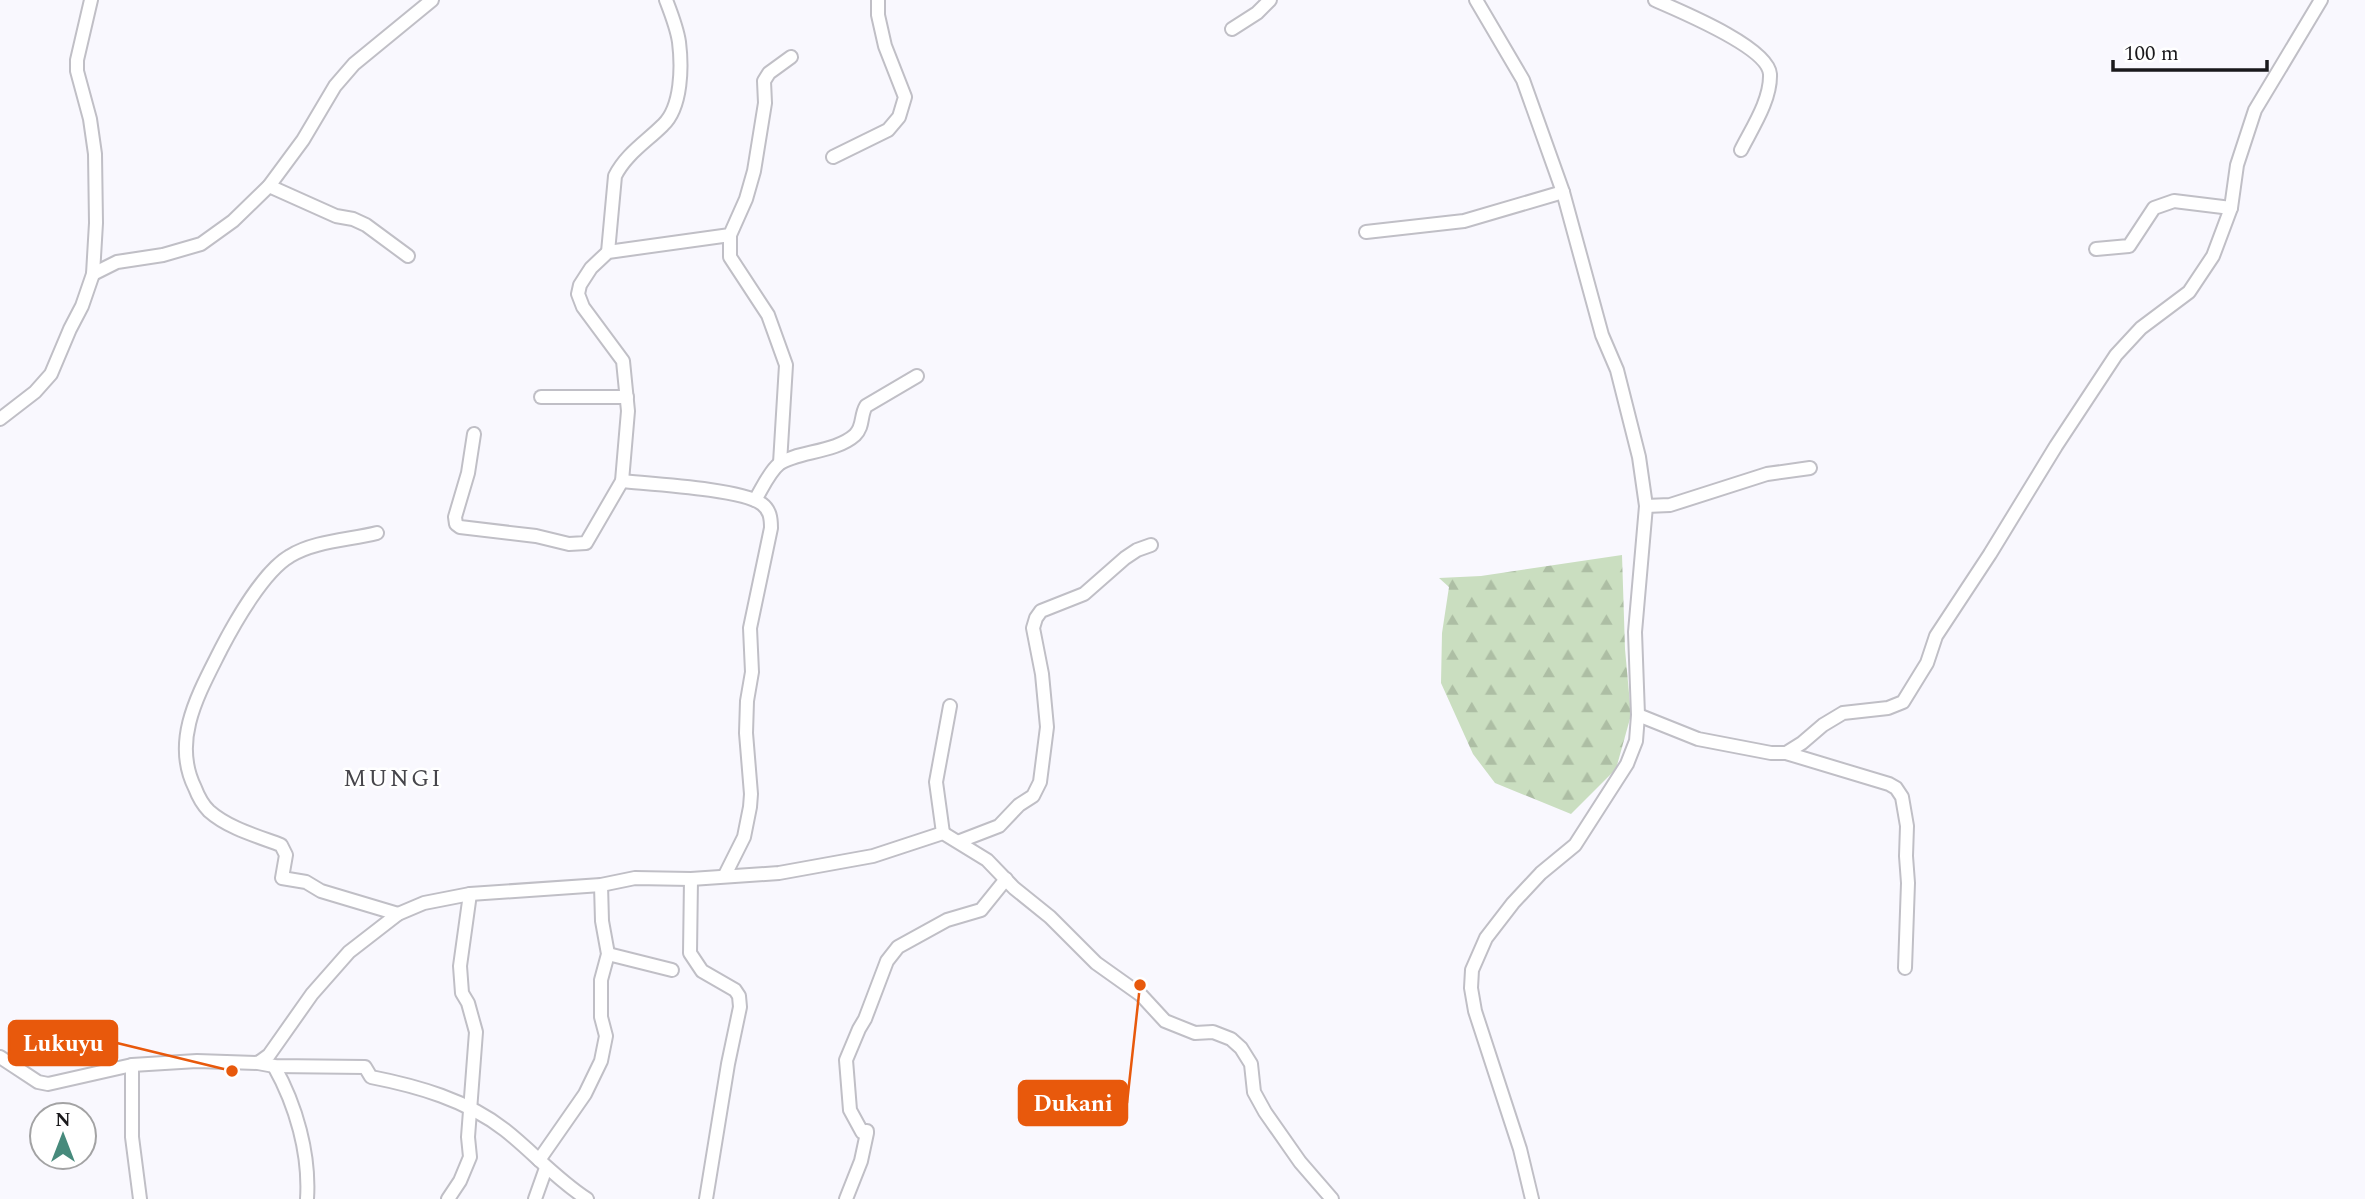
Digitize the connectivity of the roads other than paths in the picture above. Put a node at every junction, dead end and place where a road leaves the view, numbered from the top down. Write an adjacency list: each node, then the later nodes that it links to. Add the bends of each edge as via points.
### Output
1 (91, 0): 21 (street, via 77,71 95,154)
2 (432, 0): 13 (street, via 354,64)
3 (666, 0): 19 (street, via 679,40 675,101 671,116 620,165 615,176)
4 (878, 0): 12 (street, via 885,46 905,97 900,117 888,130)
5 (1270, 0): 9 (street)
6 (1476, 0): 14 (street, via 1523,80)
7 (1655, 0): 11 (street, via 1725,32 1765,61 1770,74 1767,94)
8 (2321, 0): 15 (street, via 2255,110 2237,165)
9 (1232, 29)
10 (791, 57): 17 (street, via 764,81 754,171)
11 (1741, 150)
12 (832, 158)
13 (269, 186): 20 (street, via 366,225); 21 (street, via 201,244 117,262)
14 (1563, 192): 16 (street, via 1464,221); 31 (street, via 1602,335 1620,380)
15 (2231, 208): 18 (street, via 2174,201 2154,208 2129,246); 36 (street, via 2213,256 2189,292 2141,328 2116,355 1937,636 1903,702 1843,713)
16 (1366, 232)
17 (730, 235): 19 (street); 27 (street, via 730,257 768,315 784,354)
18 (2096, 249)
19 (608, 252): 24 (street, via 591,268 578,294 623,361)
20 (408, 256)
21 (93, 274): 25 (street, via 51,374)
22 (917, 376): 27 (street, via 866,406 855,435 835,447)
23 (541, 397): 24 (street)
24 (627, 397): 29 (street)
25 (0, 419)
26 (474, 434): 29 (street, via 455,517 460,527 586,543)
27 (780, 463): 30 (street)
28 (1810, 468): 31 (street, via 1767,474 1670,505)
29 (622, 481): 30 (street, via 727,492)
30 (755, 500): 39 (street, via 765,505 771,528 750,628 752,672 746,733 751,794 744,837)
31 (1646, 506): 35 (street, via 1635,632)
32 (377, 533): 44 (street, via 303,550 288,556 268,576 235,621 195,699 184,749 187,772 209,810 234,827 281,845 286,855 282,878)
33 (1151, 545): 38 (street, via 1125,558 1084,594 1041,611 1036,618 1033,628 1047,727 1040,782 1033,796 999,826)
34 (950, 706): 37 (street, via 936,782)
35 (1638, 715): 36 (street, via 1698,739); 62 (street, via 1636,741 1627,764 1581,836 1513,903 1486,938 1472,970 1475,1011)
36 (1786, 753): 46 (street, via 1889,784 1902,797 1907,825)
37 (943, 833): 38 (street); 39 (street, via 873,856 779,873)
38 (960, 841): 41 (street)
39 (725, 875): 40 (street)
40 (691, 878): 42 (street, via 635,878); 59 (street, via 691,953 702,971 735,990 740,1007)
41 (1006, 879): 60 (street, via 981,910 947,920 898,947 887,961 846,1060 850,1110 856,1125 867,1133); 61 (street, via 1165,1021 1195,1033 1213,1032 1241,1048 1251,1064 1253,1090 1265,1112)
42 (601, 885): 43 (street); 45 (street)
43 (470, 894): 44 (street, via 424,903); 52 (street, via 460,966 462,993 476,1032)
44 (398, 914): 49 (street, via 349,952)
45 (608, 954): 47 (street); 53 (street, via 601,980 606,1036 601,1061)
46 (1905, 968)
47 (672, 970)
48 (0, 1057): 50 (street, via 48,1084)
49 (258, 1063): 50 (street); 51 (street)
50 (132, 1065): 54 (street, via 132,1137)
51 (274, 1066): 52 (street, via 365,1068 371,1077); 55 (street, via 287,1088 305,1152)
52 (470, 1107): 53 (street, via 504,1129); 56 (street, via 470,1157)
53 (543, 1164): 57 (street); 58 (street)
54 (140, 1199)
55 (307, 1199)
56 (448, 1199)
57 (535, 1199)
58 (587, 1199)
59 (706, 1199)
60 (846, 1199)
61 (1332, 1199)
62 (1532, 1199)

